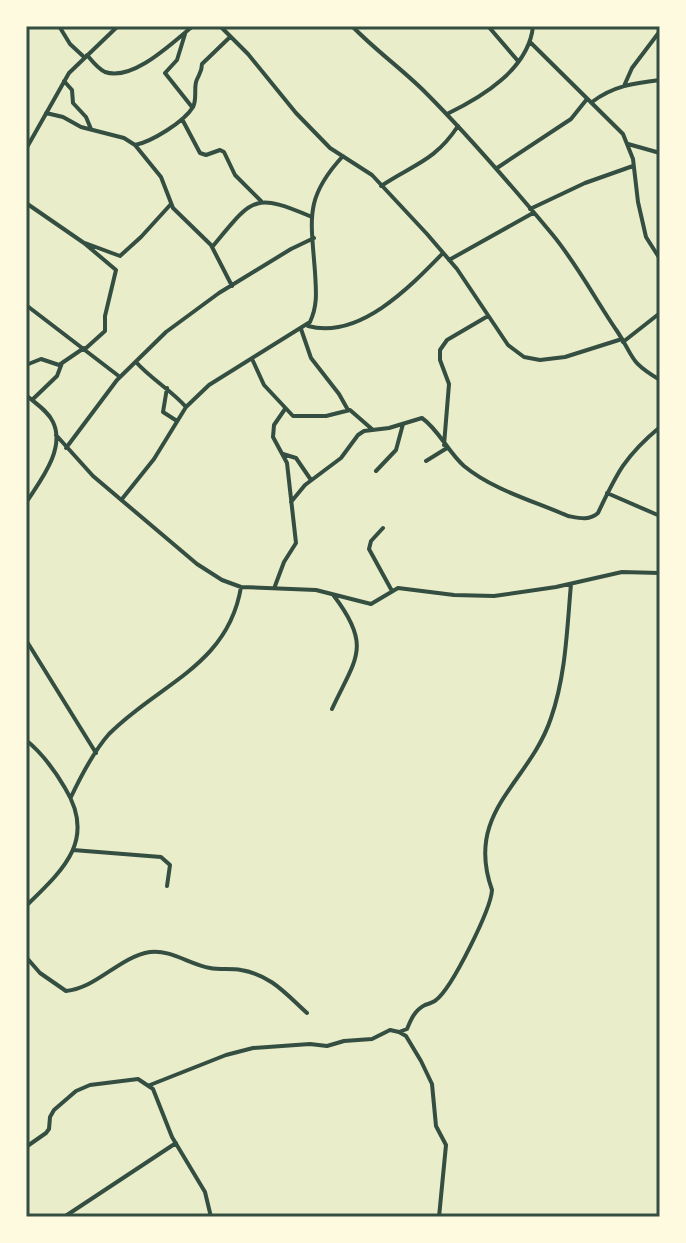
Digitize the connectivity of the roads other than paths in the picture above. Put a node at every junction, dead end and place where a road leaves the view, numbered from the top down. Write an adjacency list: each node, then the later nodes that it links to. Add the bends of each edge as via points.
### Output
1 (59, 26): 14 (street)
2 (118, 26): 14 (street)
3 (193, 26): 11 (street)
4 (220, 26): 9 (street)
5 (231, 26): 9 (street)
6 (352, 26): 22 (street)
7 (488, 26): 15 (street)
8 (533, 26): 13 (street)
9 (225, 31): 12 (street)
10 (660, 31): 18 (street)
11 (185, 33): 14 (street, via 128,71 103,71); 20 (street, via 177,60 165,73)
12 (230, 37): 20 (street, via 202,64); 30 (street, via 296,113)
13 (530, 42): 15 (street); 19 (street)
14 (85, 56): 17 (street)
15 (518, 61): 22 (street, via 483,94)
16 (660, 80): 18 (street)
17 (64, 81): 21 (street); 25 (street)
18 (624, 86): 19 (street)
19 (589, 101): 26 (street); 32 (street)
20 (192, 107): 23 (street)
21 (46, 113): 25 (street); 28 (street)
22 (447, 114): 24 (street)
23 (182, 119): 27 (street, via 156,139); 34 (street, via 200,153 224,152 235,175)
24 (458, 126): 32 (street); 33 (street, via 428,160)
25 (91, 129): 27 (street)
26 (628, 144): 29 (street); 31 (street)
27 (135, 145): 36 (street, via 161,177)
28 (26, 149)
29 (660, 153)
30 (343, 156): 33 (street); 38 (street, via 318,187)
31 (633, 166): 37 (street); 43 (street, via 646,237)
32 (497, 168): 37 (street)
33 (381, 186): 42 (street)
34 (261, 201): 38 (street); 41 (street)
35 (26, 203): 40 (street)
36 (171, 204): 40 (street, via 120,256); 41 (street)
37 (532, 211): 44 (street); 50 (street, via 576,264)
38 (312, 217): 39 (street)
39 (314, 238): 45 (street); 49 (street, via 316,305)
40 (84, 243): 51 (street, via 116,273 105,331)
41 (212, 247): 45 (street)
42 (443, 253): 44 (street); 49 (street, via 388,302 356,321 338,329)
43 (660, 259)
44 (449, 260): 48 (street)
45 (232, 286): 53 (street, via 166,332)
46 (26, 305): 51 (street)
47 (660, 313): 50 (street)
48 (488, 316): 50 (street, via 508,345 524,357 540,360); 69 (street, via 447,340 440,350 449,384)
49 (304, 327): 52 (street); 63 (street, via 311,358)
50 (622, 341): 57 (street, via 641,369)
51 (84, 349): 54 (street); 56 (street)
52 (252, 360): 61 (street, via 219,377); 62 (street, via 261,381)
53 (136, 362): 56 (street); 58 (street)
54 (62, 363): 55 (street, via 38,359); 60 (street, via 57,376)
55 (26, 365)
56 (120, 377): 70 (street)
57 (660, 380)
58 (167, 388): 61 (street); 64 (street, via 163,412)
59 (26, 395): 60 (street)
60 (32, 400): 68 (street, via 53,422)
61 (186, 407): 64 (street)
62 (285, 409): 63 (street, via 299,418); 71 (street, via 272,431)
63 (348, 410): 67 (street)
64 (177, 421): 76 (street)
65 (403, 424): 67 (street); 69 (street, via 422,418); 73 (street, via 392,457)
66 (660, 427): 75 (street, via 633,450)
67 (373, 430): 74 (street, via 358,435 341,458)
68 (56, 435): 70 (street); 78 (street, via 48,467)
69 (446, 446): 72 (street); 75 (street, via 466,468 488,481 568,516 593,518)
70 (66, 448): 76 (street)
71 (283, 454): 74 (street, via 296,458); 77 (street)
72 (426, 461)
73 (376, 471)
74 (311, 480): 77 (street)
75 (607, 493): 79 (street)
76 (122, 499): 84 (street, via 197,564)
77 (291, 502): 83 (street, via 296,543)
78 (26, 503)
79 (660, 516)
80 (383, 528): 85 (street, via 369,549)
81 (660, 573): 82 (street, via 622,572)
82 (571, 584): 85 (street, via 494,596); 97 (street, via 564,663 550,722 486,831 486,878 492,890 488,908 442,994 415,1012 407,1029)
83 (275, 586): 84 (street); 86 (street)
84 (241, 587): 90 (street, via 231,622 217,645 107,736)
85 (392, 591): 86 (street, via 371,604)
86 (332, 594): 88 (street, via 349,615 358,651)
87 (26, 640): 90 (street)
88 (332, 709)
89 (26, 740): 91 (street, via 49,762)
90 (96, 753): 91 (street)
91 (71, 797): 92 (street, via 79,815)
92 (73, 850): 93 (street, via 161,857 170,865); 94 (street)
93 (167, 886)
94 (26, 906)
95 (26, 957): 96 (street, via 66,991 151,952 211,969 237,969 276,983)
96 (307, 1013)
97 (399, 1032): 98 (street, via 327,1046 253,1048); 103 (street, via 432,1084 436,1126 446,1145)
98 (150, 1085): 99 (street); 100 (street, via 138,1079 76,1091 54,1110 46,1133)
99 (176, 1143): 101 (street); 102 (street, via 205,1192)
100 (26, 1147)
101 (64, 1217)
102 (211, 1217)
103 (439, 1217)

